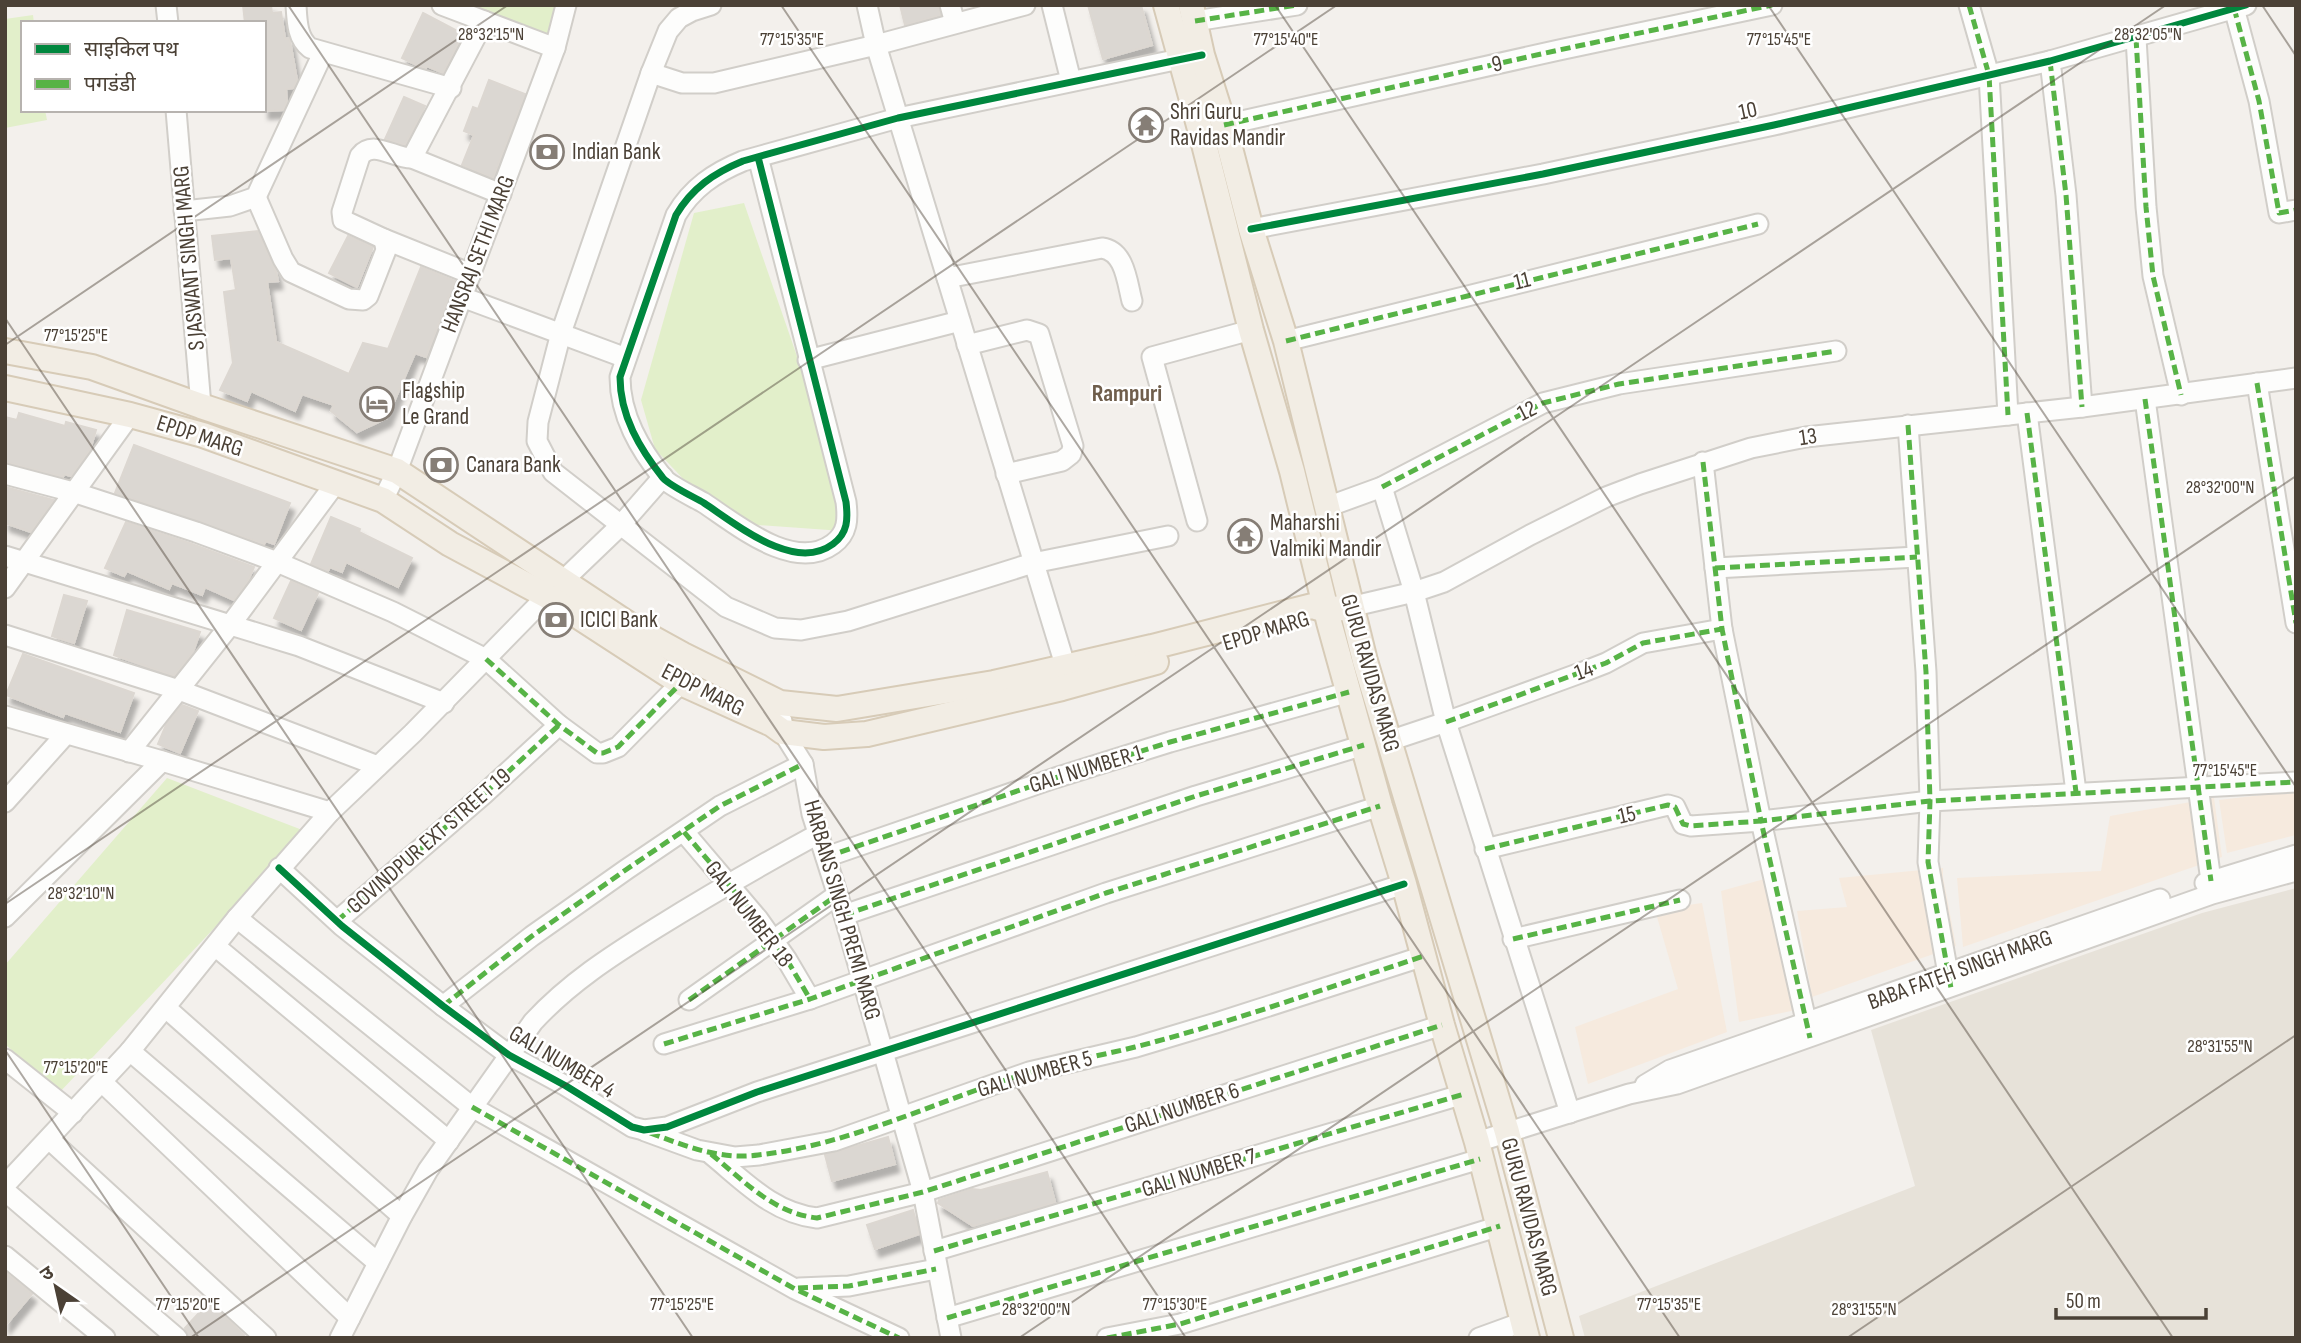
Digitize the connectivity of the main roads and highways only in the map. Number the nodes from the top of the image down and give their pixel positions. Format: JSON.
{"nodes":[{"id":1,"x":1166,"y":5,"type":"edge"},
{"id":2,"x":1193,"y":13,"type":"edge"},
{"id":3,"x":1191,"y":57,"type":"junction"},
{"id":4,"x":5,"y":351,"type":"edge"},
{"id":5,"x":5,"y":388,"type":"edge"},
{"id":6,"x":555,"y":588,"type":"junction"},
{"id":7,"x":1338,"y":608,"type":"junction"},
{"id":8,"x":1068,"y":676,"type":"junction"},
{"id":9,"x":1525,"y":1330,"type":"edge"},
{"id":10,"x":1561,"y":1338,"type":"edge"}],
"edges":[{"from":1,"to":3,"type":"main road","name":"GURU RAVIDAS MARG"},
{"from":2,"to":3,"type":"main road","name":"GURU RAVIDAS MARG"},
{"from":3,"to":7,"type":"main road","name":"GURU RAVIDAS MARG"},
{"from":3,"to":7,"type":"main road","name":"GURU RAVIDAS MARG"},
{"from":4,"to":6,"type":"main road","name":"EPDP MARG"},
{"from":5,"to":6,"type":"main road","name":"EPDP MARG"},
{"from":6,"to":8,"type":"main road","name":"EPDP MARG"},
{"from":6,"to":8,"type":"main road","name":"EPDP MARG"},
{"from":7,"to":8,"type":"main road","name":"EPDP MARG"},
{"from":7,"to":9,"type":"main road","name":"GURU RAVIDAS MARG"},
{"from":7,"to":10,"type":"main road","name":"GURU RAVIDAS MARG"}]}
